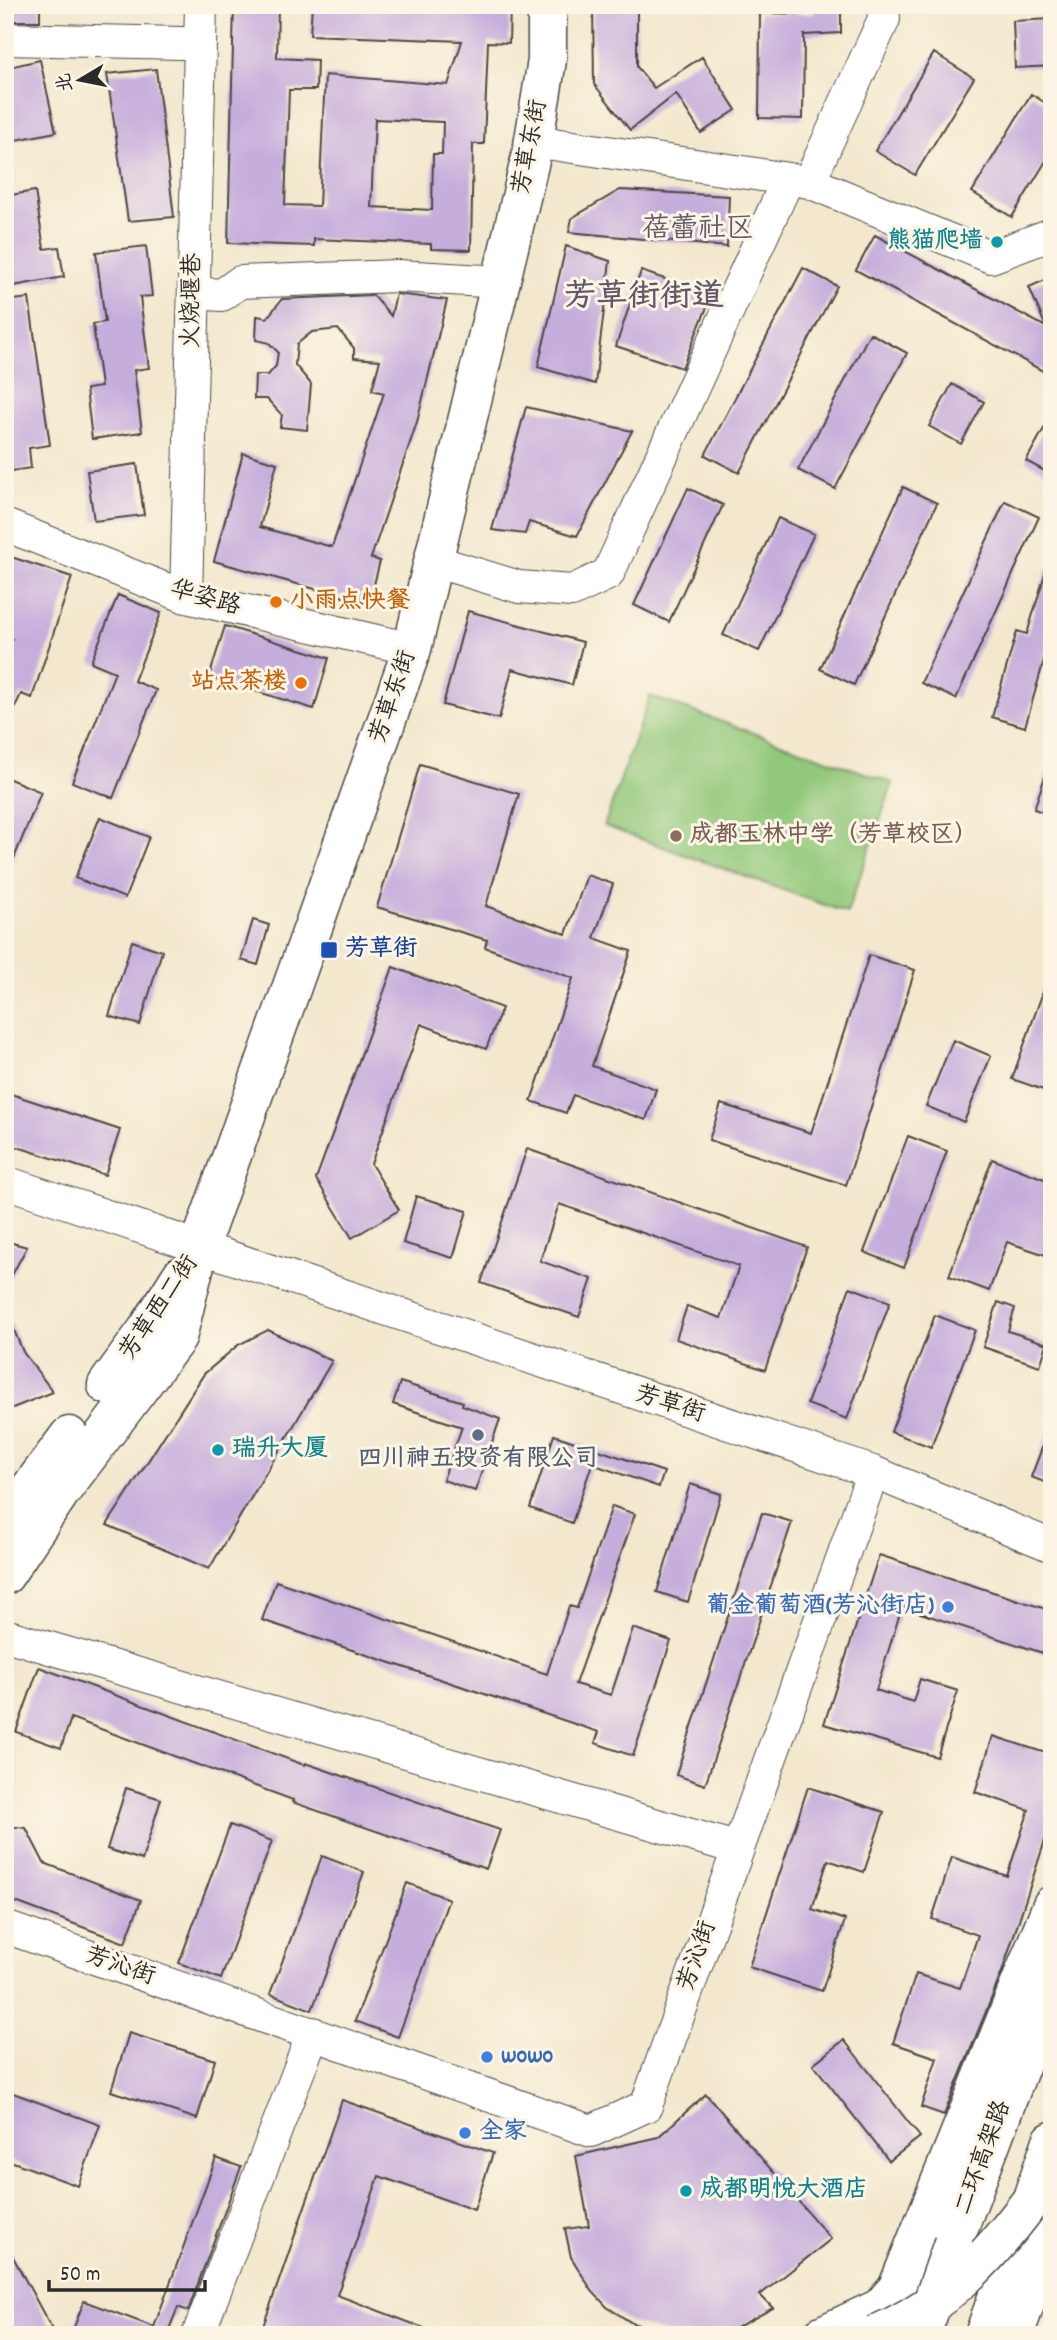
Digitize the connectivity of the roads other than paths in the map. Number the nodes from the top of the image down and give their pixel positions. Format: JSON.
{"nodes":[{"id":1,"x":183,"y":5,"type":"edge"},
{"id":2,"x":201,"y":5,"type":"edge"},
{"id":3,"x":547,"y":5,"type":"edge"},
{"id":4,"x":883,"y":5,"type":"edge"},
{"id":5,"x":5,"y":38,"type":"edge"},
{"id":6,"x":182,"y":43,"type":"junction"},
{"id":7,"x":533,"y":141,"type":"junction"},
{"id":8,"x":799,"y":181,"type":"junction"},
{"id":9,"x":1052,"y":234,"type":"edge"},
{"id":10,"x":502,"y":282,"type":"junction"},
{"id":11,"x":194,"y":293,"type":"junction"},
{"id":12,"x":5,"y":524,"type":"edge"},
{"id":13,"x":434,"y":561,"type":"junction"},
{"id":14,"x":179,"y":594,"type":"junction"},
{"id":15,"x":412,"y":649,"type":"junction"},
{"id":16,"x":5,"y":1182,"type":"edge"},
{"id":17,"x":199,"y":1248,"type":"junction"},
{"id":18,"x":873,"y":1472,"type":"junction"},
{"id":19,"x":5,"y":1522,"type":"edge"},
{"id":20,"x":1052,"y":1546,"type":"edge"},
{"id":21,"x":9,"y":1574,"type":"edge"},
{"id":22,"x":5,"y":1635,"type":"edge"},
{"id":23,"x":736,"y":1848,"type":"junction"},
{"id":24,"x":1052,"y":1905,"type":"edge"},
{"id":25,"x":5,"y":1927,"type":"edge"},
{"id":26,"x":1052,"y":1982,"type":"edge"},
{"id":27,"x":313,"y":2033,"type":"junction"},
{"id":28,"x":1018,"y":2066,"type":"junction"},
{"id":29,"x":1052,"y":2141,"type":"edge"},
{"id":30,"x":1041,"y":2216,"type":"edge"},
{"id":31,"x":884,"y":2328,"type":"edge"},
{"id":32,"x":198,"y":2335,"type":"edge"},
{"id":33,"x":822,"y":2335,"type":"edge"},
{"id":34,"x":922,"y":2335,"type":"edge"},
{"id":35,"x":984,"y":2335,"type":"edge"},
{"id":36,"x":1014,"y":2335,"type":"edge"}],
"edges":[{"from":1,"to":6,"type":"street"},
{"from":2,"to":11,"type":"street","name":"火烧堰巷"},
{"from":3,"to":7,"type":"main road","name":"芳草东街"},
{"from":4,"to":8,"type":"street"},
{"from":5,"to":6,"type":"street"},
{"from":6,"to":14,"type":"street"},
{"from":7,"to":8,"type":"street"},
{"from":7,"to":10,"type":"main road","name":"芳草东街"},
{"from":8,"to":9,"type":"street"},
{"from":8,"to":13,"type":"street"},
{"from":10,"to":11,"type":"street"},
{"from":10,"to":13,"type":"main road","name":"芳草东街"},
{"from":11,"to":14,"type":"street","name":"火烧堰巷"},
{"from":12,"to":14,"type":"street","name":"华姿路"},
{"from":13,"to":15,"type":"main road","name":"芳草东街"},
{"from":14,"to":15,"type":"street","name":"华姿路"},
{"from":15,"to":17,"type":"main road","name":"芳草东街"},
{"from":16,"to":17,"type":"street","name":"芳草街"},
{"from":17,"to":18,"type":"street","name":"芳草街"},
{"from":17,"to":19,"type":"main road","name":"芳草西二街"},
{"from":17,"to":21,"type":"main road","name":"芳草西二街"},
{"from":18,"to":20,"type":"street","name":"芳草街"},
{"from":18,"to":23,"type":"street","name":"芳沁街"},
{"from":22,"to":23,"type":"street"},
{"from":23,"to":27,"type":"street","name":"芳沁街"},
{"from":24,"to":31,"type":"main road"},
{"from":25,"to":27,"type":"street","name":"芳沁街"},
{"from":26,"to":28,"type":"main road","name":"二环高架路"},
{"from":27,"to":32,"type":"street"},
{"from":28,"to":31,"type":"main road"},
{"from":28,"to":34,"type":"main road","name":"二环高架路","bridge":true},
{"from":29,"to":30,"type":"main road"},
{"from":30,"to":31,"type":"main road","bridge":true},
{"from":30,"to":35,"type":"main road"},
{"from":30,"to":36,"type":"main road"},
{"from":31,"to":33,"type":"main road"}]}
